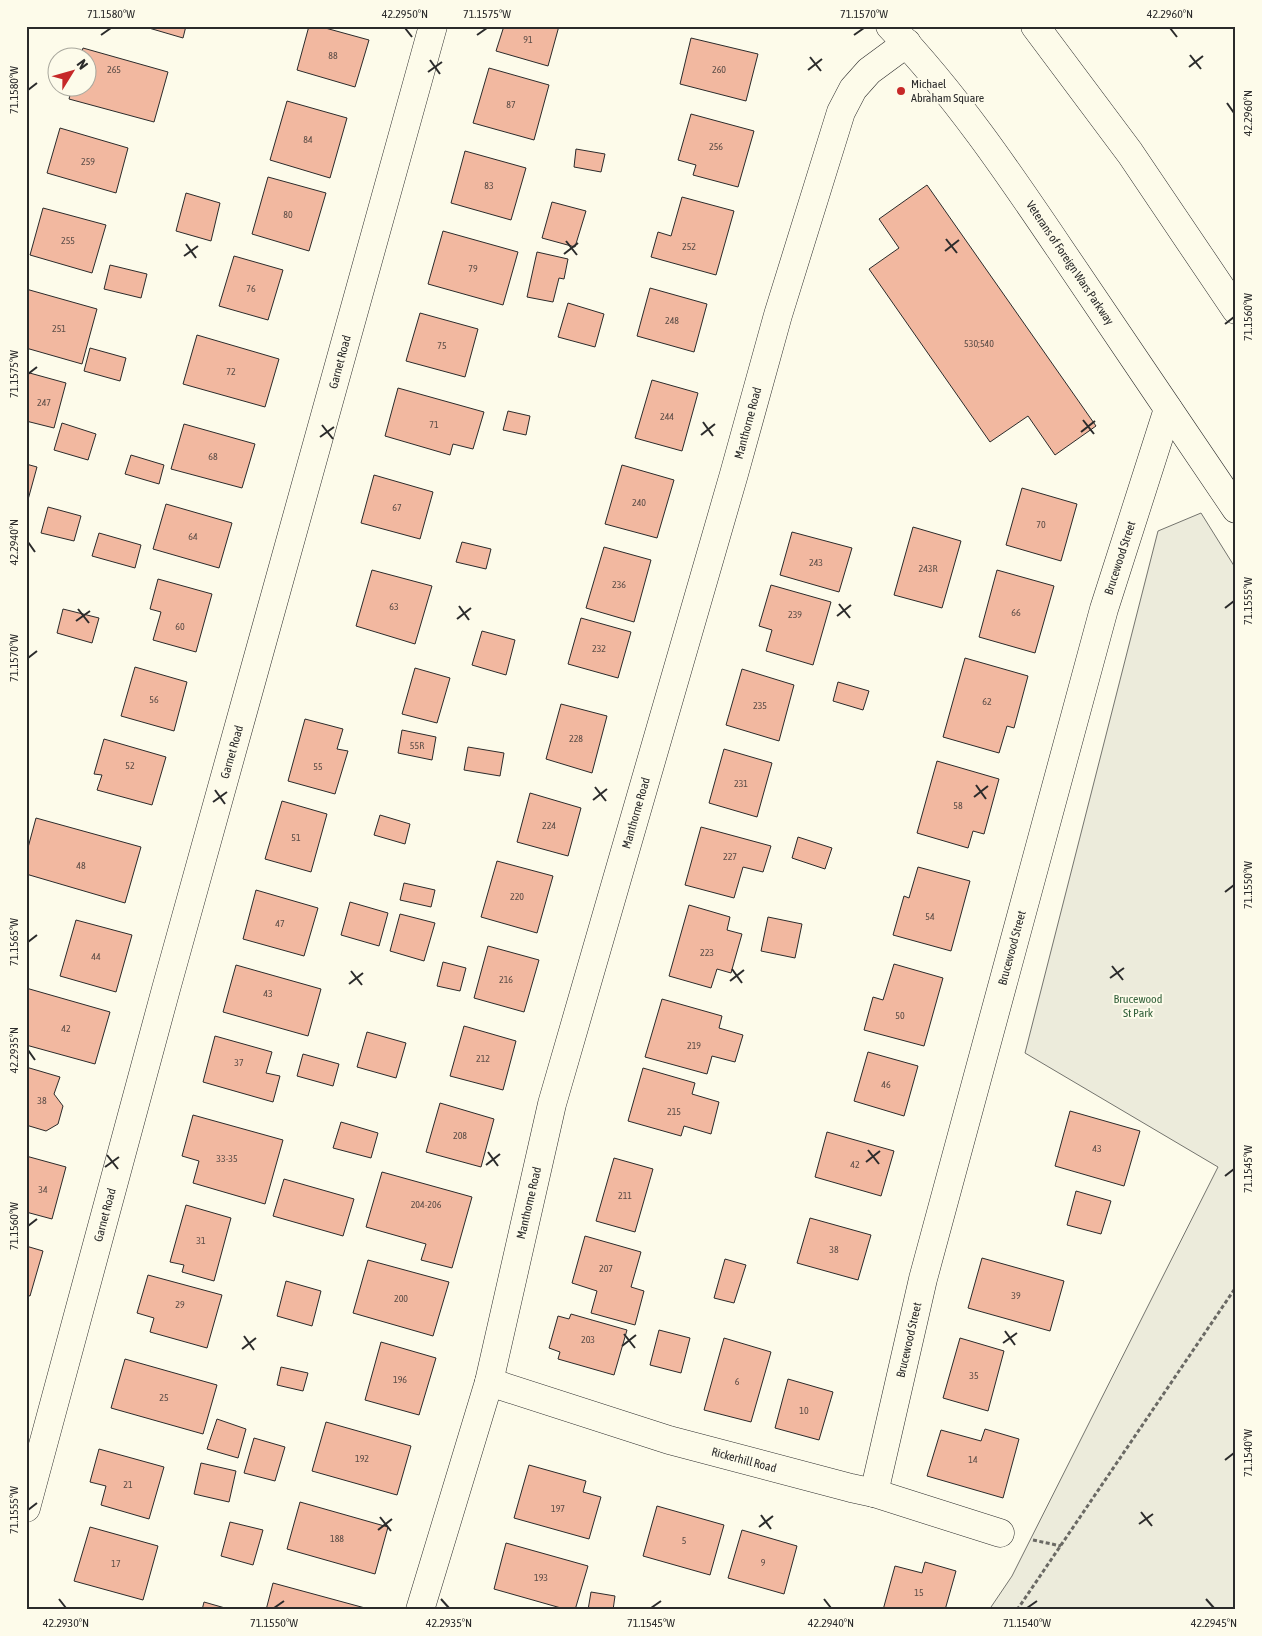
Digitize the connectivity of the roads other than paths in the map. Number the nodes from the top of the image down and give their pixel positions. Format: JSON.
{"nodes":[{"id":1,"x":433,"y":26,"type":"edge"},
{"id":2,"x":1035,"y":26,"type":"edge"},
{"id":3,"x":898,"y":35,"type":"edge"},
{"id":4,"x":1236,"y":310,"type":"edge"},
{"id":5,"x":1168,"y":409,"type":"junction"},
{"id":6,"x":1236,"y":509,"type":"edge"},
{"id":7,"x":489,"y":1382,"type":"junction"},
{"id":8,"x":874,"y":1492,"type":"junction"},
{"id":9,"x":26,"y":1508,"type":"edge"},
{"id":10,"x":1000,"y":1533,"type":"dead end"},
{"id":11,"x":420,"y":1610,"type":"edge"}],
"edges":[{"from":1,"to":9,"type":"main road","name":"Garnet Road"},
{"from":2,"to":4,"type":"main road"},
{"from":3,"to":5,"type":"main road","name":"Veterans of Foreign Wars Parkway"},
{"from":3,"to":7,"type":"main road","name":"Manthorne Road"},
{"from":5,"to":6,"type":"main road","name":"Veterans of Foreign Wars Parkway"},
{"from":5,"to":8,"type":"main road","name":"Brucewood Street"},
{"from":7,"to":8,"type":"main road","name":"Rickerhill Road"},
{"from":7,"to":11,"type":"main road","name":"Manthorne Road"},
{"from":8,"to":10,"type":"main road","name":"Rickerhill Road"}]}
